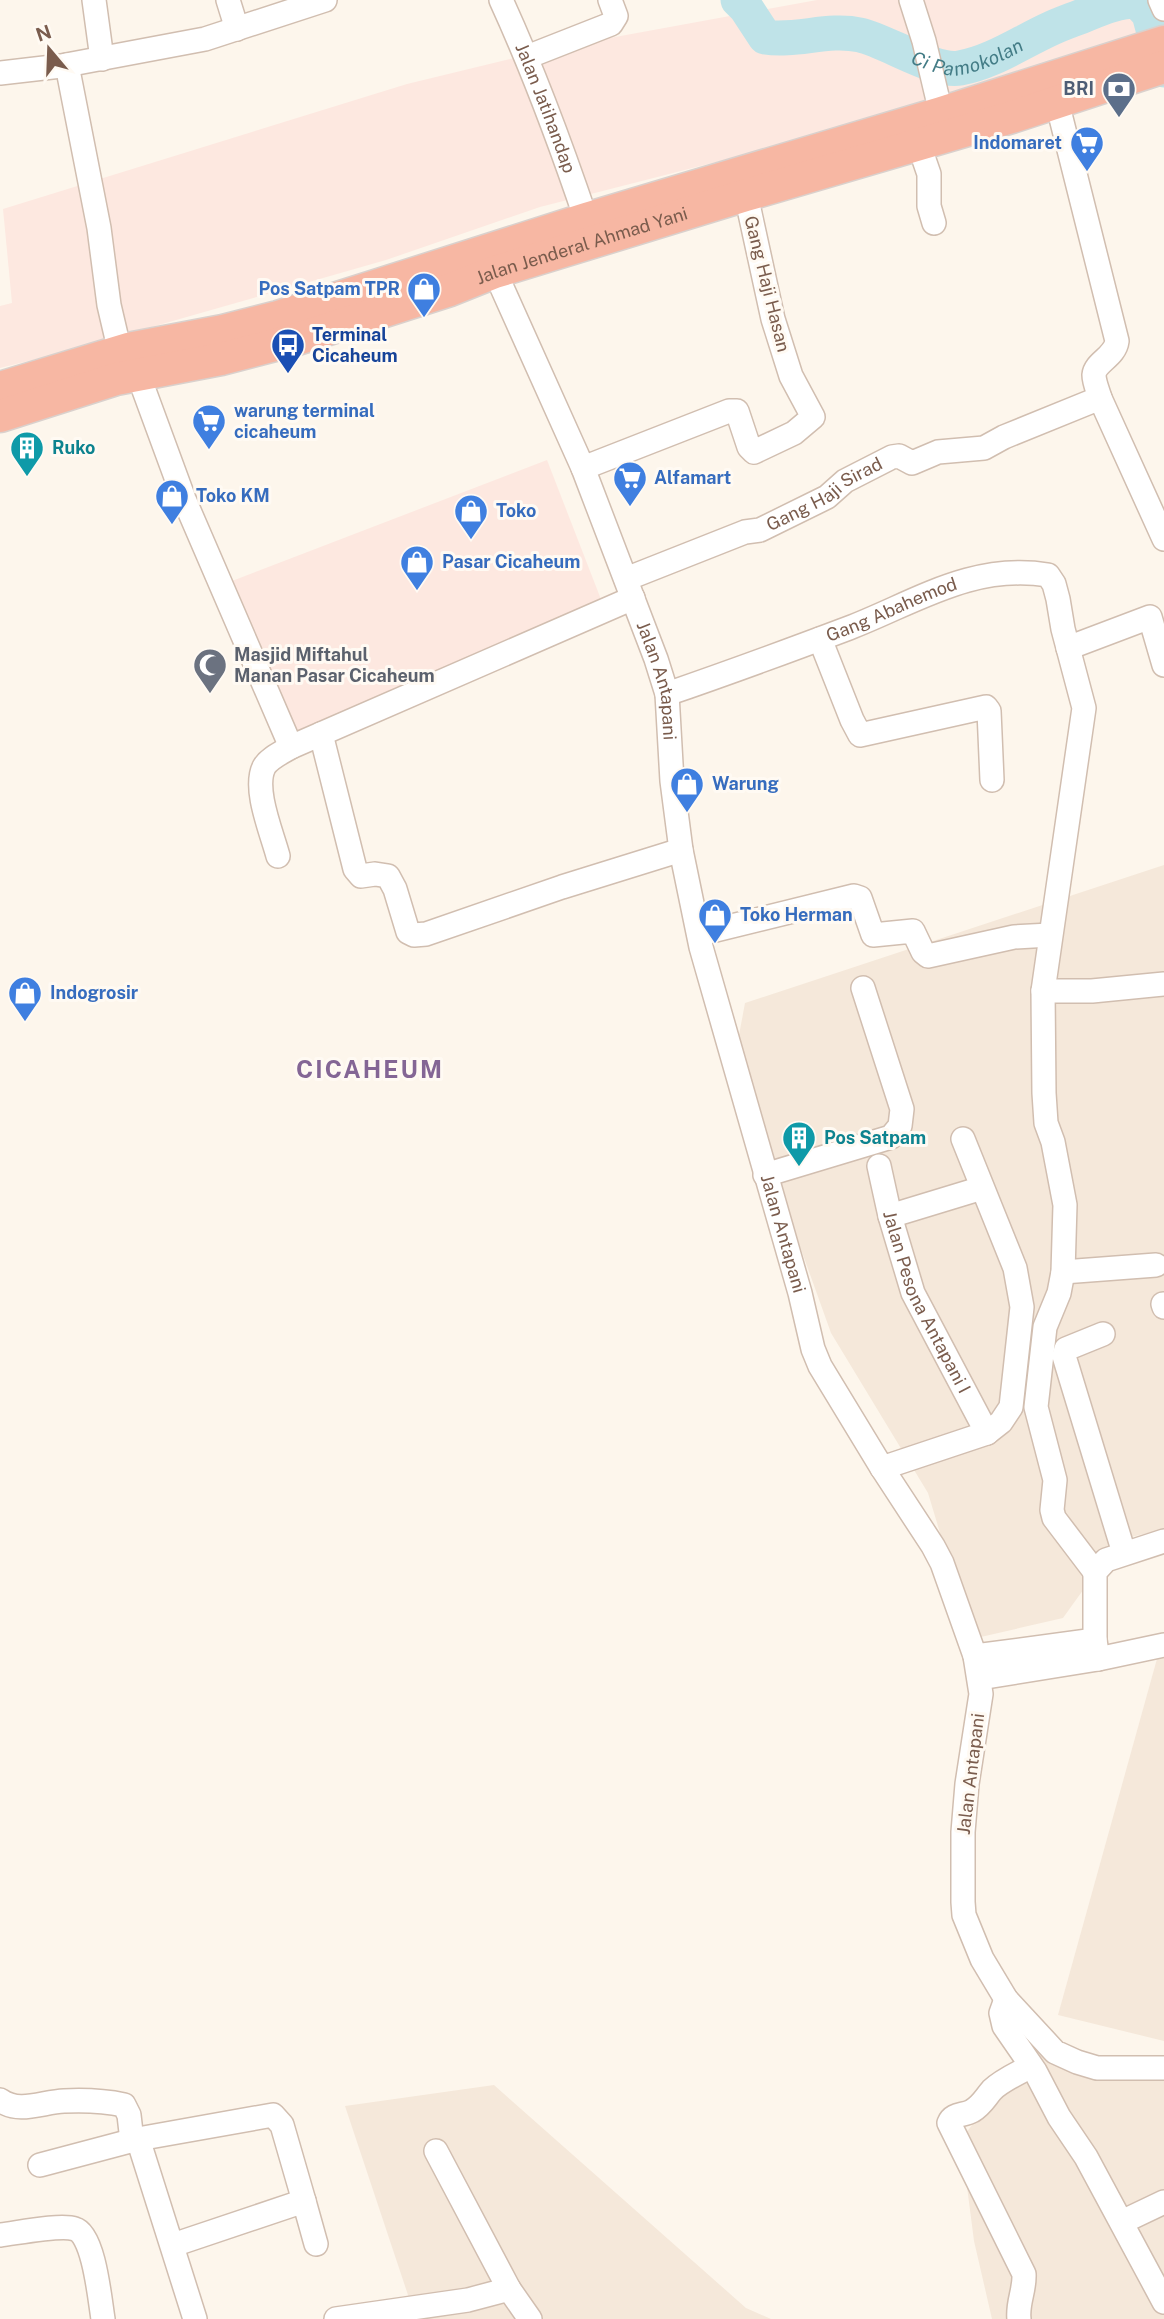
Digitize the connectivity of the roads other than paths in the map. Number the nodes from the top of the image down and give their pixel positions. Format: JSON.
{"nodes":[{"id":1,"x":94,"y":0,"type":"edge"},
{"id":2,"x":229,"y":0,"type":"edge"},
{"id":3,"x":325,"y":0,"type":"edge"},
{"id":4,"x":501,"y":0,"type":"edge"},
{"id":5,"x":610,"y":0,"type":"edge"},
{"id":6,"x":911,"y":0,"type":"edge"},
{"id":7,"x":1160,"y":0,"type":"edge"},
{"id":8,"x":1164,"y":9,"type":"edge"},
{"id":9,"x":237,"y":29,"type":"junction"},
{"id":10,"x":1164,"y":41,"type":"edge"},
{"id":11,"x":527,"y":57,"type":"junction"},
{"id":12,"x":102,"y":59,"type":"junction"},
{"id":13,"x":67,"y":65,"type":"junction"},
{"id":14,"x":1143,"y":66,"type":"edge"},
{"id":15,"x":0,"y":73,"type":"edge"},
{"id":16,"x":1057,"y":102,"type":"junction"},
{"id":17,"x":941,"y":113,"type":"junction"},
{"id":18,"x":919,"y":145,"type":"junction"},
{"id":19,"x":746,"y":195,"type":"junction"},
{"id":20,"x":586,"y":219,"type":"junction"},
{"id":21,"x":934,"y":223,"type":"dead end"},
{"id":22,"x":495,"y":272,"type":"junction"},
{"id":23,"x":129,"y":363,"type":"junction"},
{"id":24,"x":0,"y":388,"type":"edge"},
{"id":25,"x":1100,"y":398,"type":"junction"},
{"id":26,"x":0,"y":416,"type":"edge"},
{"id":27,"x":583,"y":468,"type":"junction"},
{"id":28,"x":1164,"y":539,"type":"edge"},
{"id":29,"x":630,"y":588,"type":"junction"},
{"id":30,"x":820,"y":639,"type":"junction"},
{"id":31,"x":1068,"y":648,"type":"junction"},
{"id":32,"x":1164,"y":665,"type":"edge"},
{"id":33,"x":667,"y":694,"type":"junction"},
{"id":34,"x":321,"y":734,"type":"junction"},
{"id":35,"x":292,"y":747,"type":"junction"},
{"id":36,"x":992,"y":780,"type":"dead end"},
{"id":37,"x":681,"y":850,"type":"junction"},
{"id":38,"x":278,"y":856,"type":"dead end"},
{"id":39,"x":699,"y":934,"type":"junction"},
{"id":40,"x":1050,"y":935,"type":"junction"},
{"id":41,"x":1164,"y":984,"type":"edge"},
{"id":42,"x":863,"y":988,"type":"dead end"},
{"id":43,"x":1043,"y":991,"type":"junction"},
{"id":44,"x":963,"y":1139,"type":"dead end"},
{"id":45,"x":879,"y":1166,"type":"dead end"},
{"id":46,"x":765,"y":1175,"type":"junction"},
{"id":47,"x":982,"y":1188,"type":"junction"},
{"id":48,"x":890,"y":1216,"type":"junction"},
{"id":49,"x":1156,"y":1265,"type":"dead end"},
{"id":50,"x":1063,"y":1272,"type":"junction"},
{"id":51,"x":1104,"y":1334,"type":"dead end"},
{"id":52,"x":987,"y":1433,"type":"junction"},
{"id":53,"x":882,"y":1468,"type":"junction"},
{"id":54,"x":1164,"y":1541,"type":"edge"},
{"id":55,"x":1124,"y":1553,"type":"junction"},
{"id":56,"x":1095,"y":1572,"type":"junction"},
{"id":57,"x":1164,"y":1646,"type":"edge"},
{"id":58,"x":1096,"y":1650,"type":"junction"},
{"id":59,"x":977,"y":1667,"type":"junction"},
{"id":60,"x":1006,"y":1999,"type":"junction"},
{"id":61,"x":1031,"y":2066,"type":"junction"},
{"id":62,"x":1164,"y":2068,"type":"edge"},
{"id":63,"x":0,"y":2100,"type":"edge"},
{"id":64,"x":135,"y":2140,"type":"junction"},
{"id":65,"x":436,"y":2151,"type":"dead end"},
{"id":66,"x":40,"y":2165,"type":"dead end"},
{"id":67,"x":304,"y":2201,"type":"junction"},
{"id":68,"x":1164,"y":2202,"type":"edge"},
{"id":69,"x":1122,"y":2222,"type":"junction"},
{"id":70,"x":0,"y":2235,"type":"edge"},
{"id":71,"x":316,"y":2244,"type":"dead end"},
{"id":72,"x":173,"y":2245,"type":"junction"},
{"id":73,"x":509,"y":2289,"type":"junction"},
{"id":74,"x":1164,"y":2302,"type":"edge"},
{"id":75,"x":103,"y":2319,"type":"edge"},
{"id":76,"x":195,"y":2319,"type":"edge"},
{"id":77,"x":336,"y":2319,"type":"edge"},
{"id":78,"x":530,"y":2319,"type":"edge"},
{"id":79,"x":1019,"y":2319,"type":"edge"}],
"edges":[{"from":1,"to":12,"type":"street"},
{"from":2,"to":9,"type":"street"},
{"from":3,"to":9,"type":"street"},
{"from":4,"to":11,"type":"street","name":"Jalan Jatihandap"},
{"from":5,"to":11,"type":"street"},
{"from":6,"to":17,"type":"street"},
{"from":7,"to":8,"type":"street"},
{"from":9,"to":12,"type":"street"},
{"from":10,"to":14,"type":"highway","name":"Jalan Jenderal Ahmad Yani"},
{"from":11,"to":20,"type":"street","name":"Jalan Jatihandap"},
{"from":12,"to":13,"type":"street"},
{"from":13,"to":15,"type":"street"},
{"from":13,"to":23,"type":"street"},
{"from":14,"to":16,"type":"highway","name":"Jalan Jenderal Ahmad Yani"},
{"from":14,"to":17,"type":"highway","name":"Jalan Jenderal Ahmad Yani"},
{"from":16,"to":18,"type":"highway","name":"Jalan Jenderal Ahmad Yani"},
{"from":16,"to":25,"type":"street"},
{"from":17,"to":20,"type":"highway","name":"Jalan Jenderal Ahmad Yani"},
{"from":18,"to":19,"type":"highway","name":"Jalan Jenderal Ahmad Yani"},
{"from":18,"to":21,"type":"street"},
{"from":19,"to":22,"type":"highway","name":"Jalan Jenderal Ahmad Yani"},
{"from":19,"to":27,"type":"street","name":"Gang Haji Hasan"},
{"from":20,"to":23,"type":"highway","name":"Jalan Jenderal Ahmad Yani"},
{"from":22,"to":23,"type":"highway","name":"Jalan Jenderal Ahmad Yani"},
{"from":22,"to":27,"type":"street","name":"Jalan Antapani"},
{"from":23,"to":24,"type":"highway","name":"Jalan Jenderal Ahmad Yani"},
{"from":23,"to":26,"type":"highway","name":"Jalan Jenderal Ahmad Yani"},
{"from":23,"to":35,"type":"street"},
{"from":25,"to":28,"type":"street"},
{"from":25,"to":29,"type":"street","name":"Gang Haji Sirad"},
{"from":27,"to":29,"type":"street","name":"Jalan Antapani"},
{"from":29,"to":33,"type":"street","name":"Jalan Antapani"},
{"from":29,"to":34,"type":"street","name":"Gang Haji Sirad"},
{"from":30,"to":31,"type":"street","name":"Gang Abahemod"},
{"from":30,"to":33,"type":"street","name":"Gang Abahemod"},
{"from":30,"to":36,"type":"street"},
{"from":31,"to":32,"type":"street"},
{"from":31,"to":40,"type":"street"},
{"from":33,"to":37,"type":"street","name":"Jalan Antapani"},
{"from":34,"to":35,"type":"street","name":"Gang Haji Sirad"},
{"from":34,"to":37,"type":"street"},
{"from":35,"to":38,"type":"street","name":"Gang Haji Sirad"},
{"from":37,"to":39,"type":"street","name":"Jalan Antapani"},
{"from":39,"to":40,"type":"street"},
{"from":39,"to":46,"type":"street","name":"Jalan Antapani"},
{"from":40,"to":43,"type":"street"},
{"from":41,"to":43,"type":"street"},
{"from":42,"to":46,"type":"street"},
{"from":43,"to":50,"type":"street"},
{"from":44,"to":47,"type":"street"},
{"from":45,"to":48,"type":"street","name":"Jalan Pesona Antapani I"},
{"from":46,"to":53,"type":"street","name":"Jalan Antapani"},
{"from":47,"to":48,"type":"street"},
{"from":47,"to":52,"type":"street"},
{"from":48,"to":52,"type":"street","name":"Jalan Pesona Antapani I"},
{"from":49,"to":50,"type":"street"},
{"from":50,"to":56,"type":"street"},
{"from":51,"to":55,"type":"street"},
{"from":52,"to":53,"type":"street"},
{"from":53,"to":59,"type":"street","name":"Jalan Antapani"},
{"from":54,"to":55,"type":"street"},
{"from":55,"to":56,"type":"street"},
{"from":56,"to":58,"type":"street"},
{"from":57,"to":58,"type":"street"},
{"from":58,"to":59,"type":"street"},
{"from":59,"to":60,"type":"street","name":"Jalan Antapani"},
{"from":60,"to":61,"type":"street"},
{"from":60,"to":62,"type":"street","name":"Jalan Antapani"},
{"from":61,"to":69,"type":"street"},
{"from":61,"to":79,"type":"street"},
{"from":63,"to":64,"type":"street"},
{"from":64,"to":66,"type":"street"},
{"from":64,"to":67,"type":"street"},
{"from":64,"to":72,"type":"street"},
{"from":65,"to":73,"type":"street"},
{"from":67,"to":71,"type":"street"},
{"from":67,"to":72,"type":"street"},
{"from":68,"to":69,"type":"street"},
{"from":69,"to":74,"type":"street"},
{"from":70,"to":75,"type":"street"},
{"from":72,"to":76,"type":"street"},
{"from":73,"to":77,"type":"street"},
{"from":73,"to":78,"type":"street"}]}
